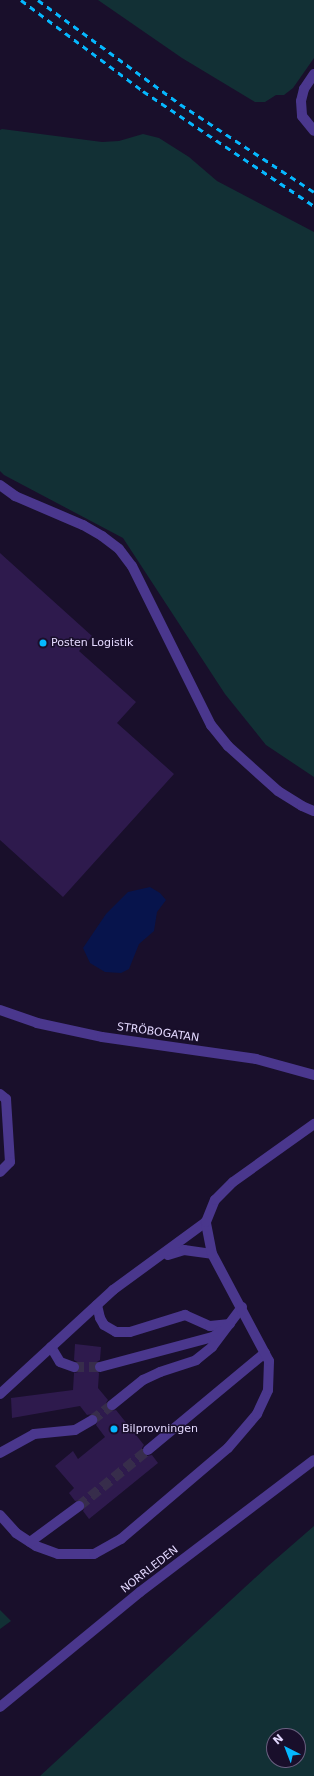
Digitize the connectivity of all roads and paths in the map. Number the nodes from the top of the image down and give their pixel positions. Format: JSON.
{"nodes":[{"id":1,"x":314,"y":74,"type":"edge"},
{"id":2,"x":314,"y":131,"type":"edge"},
{"id":3,"x":0,"y":485,"type":"edge"},
{"id":4,"x":314,"y":811,"type":"edge"},
{"id":5,"x":0,"y":1010,"type":"edge"},
{"id":6,"x":314,"y":1075,"type":"edge"},
{"id":7,"x":0,"y":1094,"type":"edge"},
{"id":8,"x":314,"y":1124,"type":"edge"},
{"id":9,"x":0,"y":1172,"type":"edge"},
{"id":10,"x":206,"y":1222,"type":"junction"},
{"id":11,"x":212,"y":1254,"type":"junction"},
{"id":12,"x":161,"y":1257,"type":"junction"},
{"id":13,"x":98,"y":1305,"type":"junction"},
{"id":14,"x":242,"y":1307,"type":"junction"},
{"id":15,"x":230,"y":1324,"type":"junction"},
{"id":16,"x":51,"y":1347,"type":"junction"},
{"id":17,"x":265,"y":1353,"type":"junction"},
{"id":18,"x":74,"y":1367,"type":"tunnel mouth"},
{"id":19,"x":100,"y":1367,"type":"tunnel mouth"},
{"id":20,"x":0,"y":1394,"type":"edge"},
{"id":21,"x":112,"y":1405,"type":"tunnel mouth"},
{"id":22,"x":92,"y":1420,"type":"tunnel mouth"},
{"id":23,"x":148,"y":1450,"type":"tunnel mouth"},
{"id":24,"x":0,"y":1453,"type":"edge"},
{"id":25,"x":314,"y":1460,"type":"edge"},
{"id":26,"x":79,"y":1506,"type":"tunnel mouth"},
{"id":27,"x":0,"y":1515,"type":"edge"},
{"id":28,"x":30,"y":1542,"type":"junction"},
{"id":29,"x":2,"y":1706,"type":"edge"}],
"edges":[{"from":1,"to":2,"type":"street"},
{"from":3,"to":4,"type":"street"},
{"from":5,"to":6,"type":"street","name":"STRÖBOGATAN"},
{"from":7,"to":9,"type":"street"},
{"from":8,"to":10,"type":"street"},
{"from":10,"to":11,"type":"street"},
{"from":10,"to":12,"type":"street"},
{"from":11,"to":12,"type":"street"},
{"from":11,"to":14,"type":"street"},
{"from":12,"to":13,"type":"street"},
{"from":13,"to":15,"type":"street"},
{"from":13,"to":16,"type":"street"},
{"from":14,"to":15,"type":"street"},
{"from":14,"to":17,"type":"street"},
{"from":15,"to":19,"type":"street"},
{"from":15,"to":21,"type":"street"},
{"from":16,"to":18,"type":"street"},
{"from":16,"to":20,"type":"street"},
{"from":17,"to":23,"type":"street"},
{"from":17,"to":28,"type":"street"},
{"from":22,"to":24,"type":"street"},
{"from":25,"to":29,"type":"street","name":"NORRLEDEN"},
{"from":26,"to":28,"type":"street"},
{"from":27,"to":28,"type":"street"}]}
